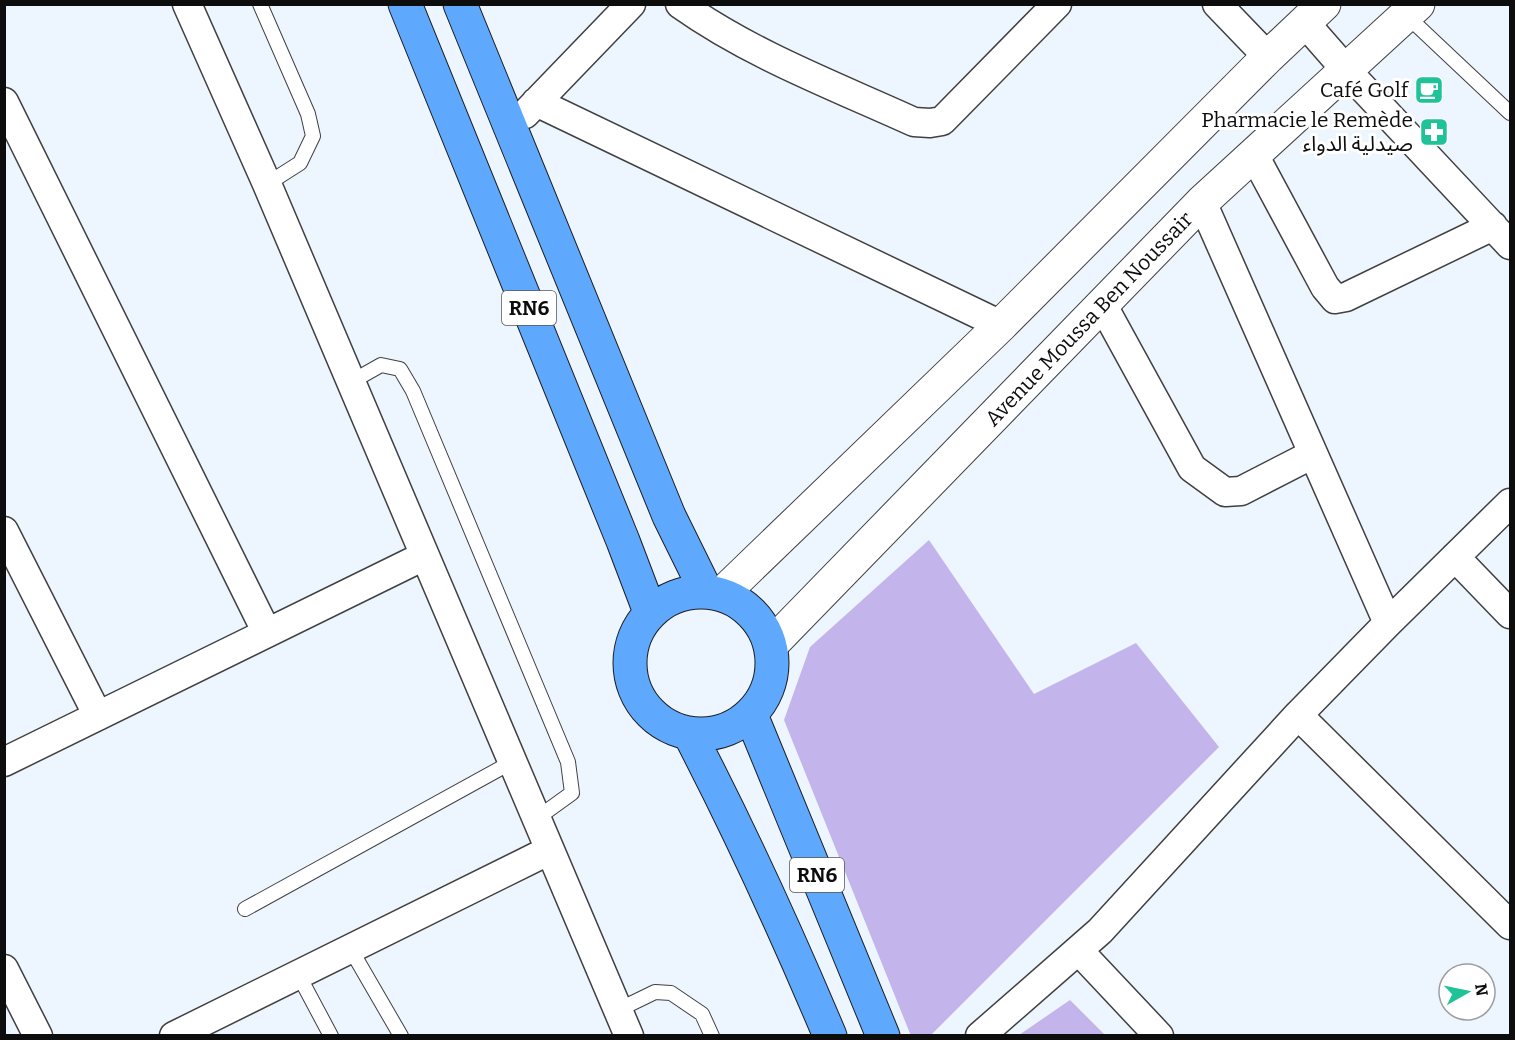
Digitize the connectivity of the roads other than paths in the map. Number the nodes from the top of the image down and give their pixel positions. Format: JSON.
{"nodes":[{"id":1,"x":187,"y":4,"type":"edge"},
{"id":2,"x":260,"y":4,"type":"edge"},
{"id":3,"x":405,"y":4,"type":"edge"},
{"id":4,"x":460,"y":4,"type":"edge"},
{"id":5,"x":631,"y":4,"type":"edge"},
{"id":6,"x":680,"y":4,"type":"edge"},
{"id":7,"x":1217,"y":4,"type":"edge"},
{"id":8,"x":1051,"y":7,"type":"edge"},
{"id":9,"x":1413,"y":10,"type":"edge"},
{"id":10,"x":1314,"y":14,"type":"edge"},
{"id":11,"x":1268,"y":57,"type":"junction"},
{"id":12,"x":1347,"y":71,"type":"junction"},
{"id":13,"x":4,"y":102,"type":"edge"},
{"id":14,"x":537,"y":102,"type":"junction"},
{"id":15,"x":1510,"y":114,"type":"edge"},
{"id":16,"x":511,"y":128,"type":"junction"},
{"id":17,"x":1254,"y":155,"type":"junction"},
{"id":18,"x":267,"y":184,"type":"junction"},
{"id":19,"x":1202,"y":202,"type":"junction"},
{"id":20,"x":1502,"y":236,"type":"edge"},
{"id":21,"x":1102,"y":304,"type":"junction"},
{"id":22,"x":1001,"y":325,"type":"junction"},
{"id":23,"x":351,"y":382,"type":"junction"},
{"id":24,"x":1313,"y":454,"type":"junction"},
{"id":25,"x":1510,"y":503,"type":"edge"},
{"id":26,"x":4,"y":531,"type":"edge"},
{"id":27,"x":424,"y":556,"type":"junction"},
{"id":28,"x":1455,"y":557,"type":"junction"},
{"id":29,"x":714,"y":593,"type":"junction"},
{"id":30,"x":650,"y":612,"type":"junction"},
{"id":31,"x":1510,"y":614,"type":"edge"},
{"id":32,"x":1388,"y":623,"type":"junction"},
{"id":33,"x":267,"y":633,"type":"junction"},
{"id":34,"x":771,"y":645,"type":"junction"},
{"id":35,"x":751,"y":715,"type":"junction"},
{"id":36,"x":1298,"y":715,"type":"junction"},
{"id":37,"x":98,"y":716,"type":"junction"},
{"id":38,"x":690,"y":735,"type":"junction"},
{"id":39,"x":4,"y":762,"type":"edge"},
{"id":40,"x":512,"y":762,"type":"junction"},
{"id":41,"x":536,"y":819,"type":"junction"},
{"id":42,"x":549,"y":850,"type":"junction"},
{"id":43,"x":245,"y":909,"type":"dead end"},
{"id":44,"x":1510,"y":926,"type":"edge"},
{"id":45,"x":350,"y":948,"type":"junction"},
{"id":46,"x":1079,"y":951,"type":"junction"},
{"id":47,"x":4,"y":969,"type":"edge"},
{"id":48,"x":298,"y":974,"type":"junction"},
{"id":49,"x":623,"y":1023,"type":"edge"},
{"id":50,"x":38,"y":1035,"type":"edge"},
{"id":51,"x":174,"y":1035,"type":"edge"},
{"id":52,"x":331,"y":1035,"type":"edge"},
{"id":53,"x":401,"y":1035,"type":"edge"},
{"id":54,"x":712,"y":1035,"type":"edge"},
{"id":55,"x":830,"y":1035,"type":"edge"},
{"id":56,"x":883,"y":1035,"type":"edge"},
{"id":57,"x":980,"y":1035,"type":"edge"},
{"id":58,"x":1159,"y":1035,"type":"edge"}],
"edges":[{"from":1,"to":18,"type":"street"},
{"from":2,"to":18,"type":"lane"},
{"from":3,"to":30,"type":"main road","number":"RN6"},
{"from":4,"to":16,"type":"main road","number":"RN6"},
{"from":5,"to":14,"type":"street"},
{"from":6,"to":8,"type":"street"},
{"from":7,"to":11,"type":"street"},
{"from":9,"to":12,"type":"street","name":"Avenue Moussa Ben Noussair"},
{"from":9,"to":15,"type":"lane"},
{"from":10,"to":11,"type":"street"},
{"from":10,"to":12,"type":"street"},
{"from":11,"to":22,"type":"street"},
{"from":12,"to":17,"type":"street","name":"Avenue Moussa Ben Noussair"},
{"from":12,"to":20,"type":"street"},
{"from":13,"to":33,"type":"street"},
{"from":14,"to":16,"type":"street"},
{"from":14,"to":22,"type":"street"},
{"from":16,"to":29,"type":"main road","number":"RN6"},
{"from":17,"to":19,"type":"street","name":"Avenue Moussa Ben Noussair"},
{"from":17,"to":20,"type":"street"},
{"from":18,"to":23,"type":"street"},
{"from":19,"to":21,"type":"street","name":"Avenue Moussa Ben Noussair"},
{"from":19,"to":24,"type":"street"},
{"from":21,"to":24,"type":"street"},
{"from":21,"to":34,"type":"street","name":"Avenue Moussa Ben Noussair"},
{"from":22,"to":29,"type":"street"},
{"from":23,"to":27,"type":"street"},
{"from":23,"to":41,"type":"lane"},
{"from":24,"to":32,"type":"street"},
{"from":25,"to":28,"type":"street"},
{"from":26,"to":37,"type":"street"},
{"from":27,"to":33,"type":"street"},
{"from":27,"to":40,"type":"street"},
{"from":28,"to":31,"type":"street"},
{"from":28,"to":32,"type":"street"},
{"from":29,"to":30,"type":"main road"},
{"from":29,"to":34,"type":"main road"},
{"from":30,"to":38,"type":"main road"},
{"from":32,"to":36,"type":"street"},
{"from":33,"to":37,"type":"street"},
{"from":34,"to":35,"type":"main road"},
{"from":35,"to":38,"type":"main road"},
{"from":35,"to":56,"type":"main road","number":"RN6"},
{"from":36,"to":44,"type":"street"},
{"from":36,"to":46,"type":"street"},
{"from":37,"to":39,"type":"street"},
{"from":38,"to":55,"type":"main road","number":"RN6"},
{"from":40,"to":41,"type":"street"},
{"from":40,"to":43,"type":"lane"},
{"from":41,"to":42,"type":"street"},
{"from":42,"to":45,"type":"street"},
{"from":42,"to":49,"type":"street"},
{"from":45,"to":48,"type":"street"},
{"from":45,"to":53,"type":"lane"},
{"from":46,"to":57,"type":"street"},
{"from":46,"to":58,"type":"street"},
{"from":47,"to":50,"type":"street"},
{"from":48,"to":51,"type":"street"},
{"from":48,"to":52,"type":"lane"},
{"from":49,"to":54,"type":"lane"}]}
